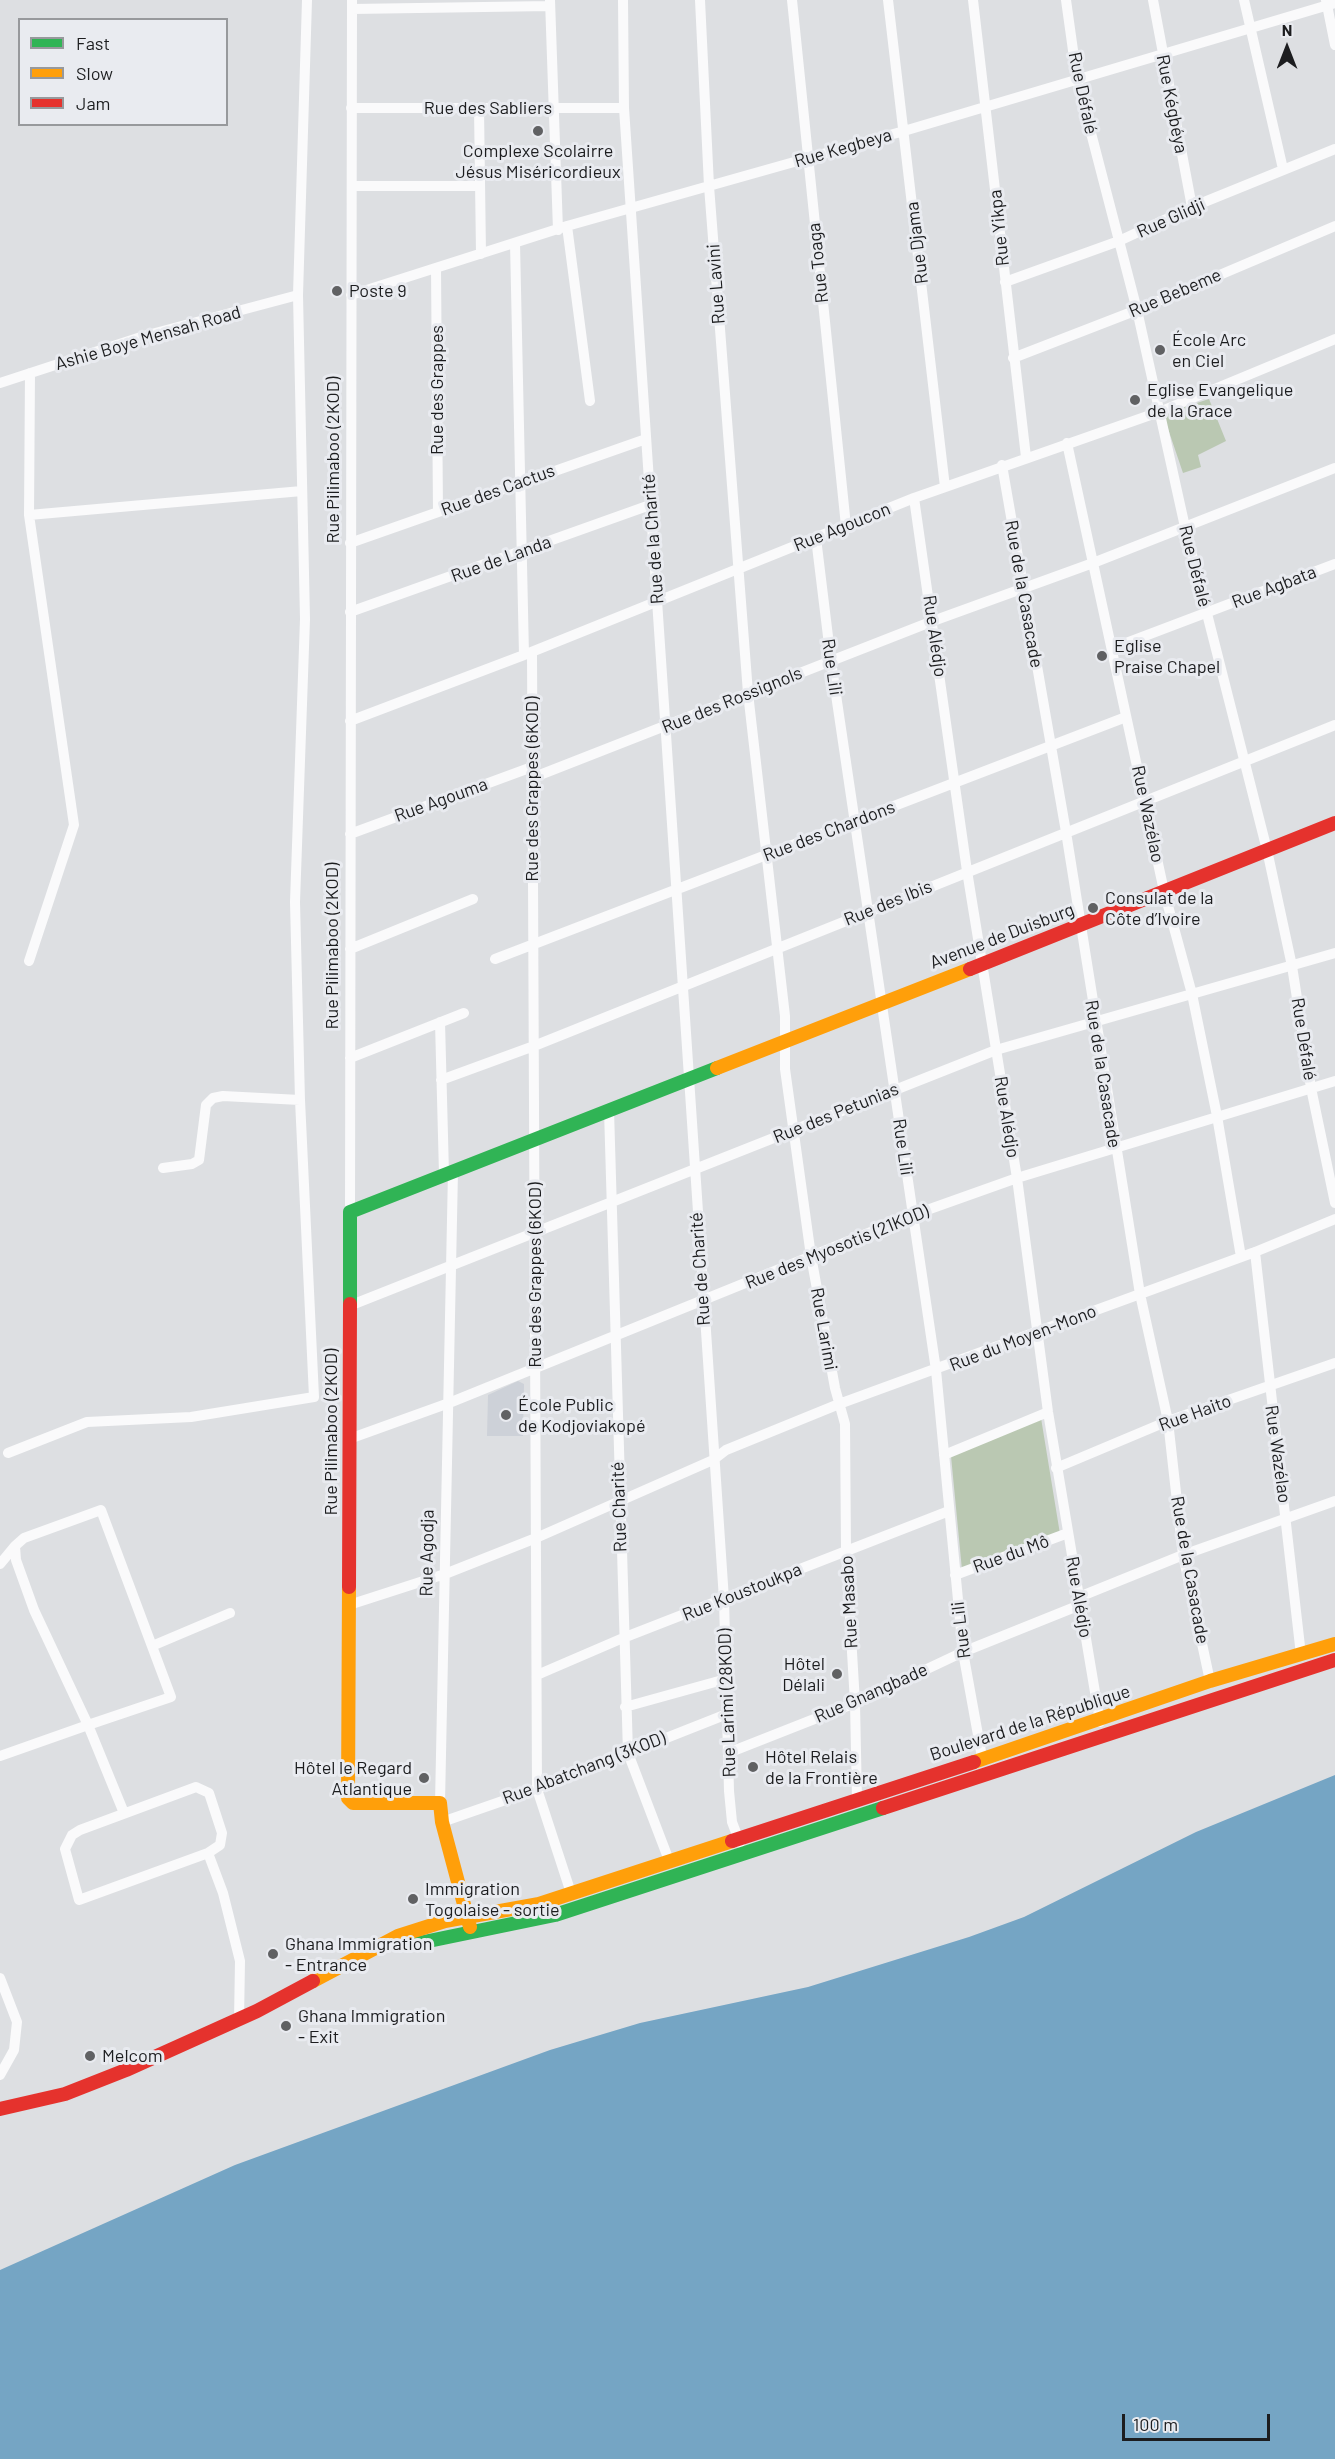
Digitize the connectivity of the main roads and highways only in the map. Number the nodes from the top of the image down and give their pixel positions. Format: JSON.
{"nodes":[{"id":1,"x":1335,"y":823,"type":"edge"},
{"id":2,"x":350,"y":1212,"type":"joint"},
{"id":3,"x":1335,"y":1644,"type":"edge"},
{"id":4,"x":1335,"y":1660,"type":"edge"},
{"id":5,"x":440,"y":1803,"type":"joint"},
{"id":6,"x":468,"y":1917,"type":"junction"},
{"id":7,"x":470,"y":1932,"type":"junction"},
{"id":8,"x":310,"y":1989,"type":"junction"},
{"id":9,"x":239,"y":2024,"type":"junction"},
{"id":10,"x":0,"y":2109,"type":"edge"},
{"id":11,"x":0,"y":2119,"type":"edge"}],
"edges":[{"from":1,"to":2,"type":"main road","name":"Avenue de Duisburg"},
{"from":2,"to":5,"type":"main road","name":"Rue Pilimaboo (2KOD)"},
{"from":3,"to":6,"type":"main road","name":"Boulevard de la République"},
{"from":4,"to":7,"type":"main road","name":"Boulevard de la République"},
{"from":5,"to":6,"type":"main road","name":"Rue Agodja"},
{"from":6,"to":7,"type":"main road","name":"Rue Agodja"},
{"from":6,"to":8,"type":"main road","name":"Boulevard de la République"},
{"from":7,"to":8,"type":"main road","name":"Boulevard de la République"},
{"from":8,"to":9,"type":"main road"},
{"from":9,"to":10,"type":"main road"},
{"from":9,"to":11,"type":"main road"}]}
